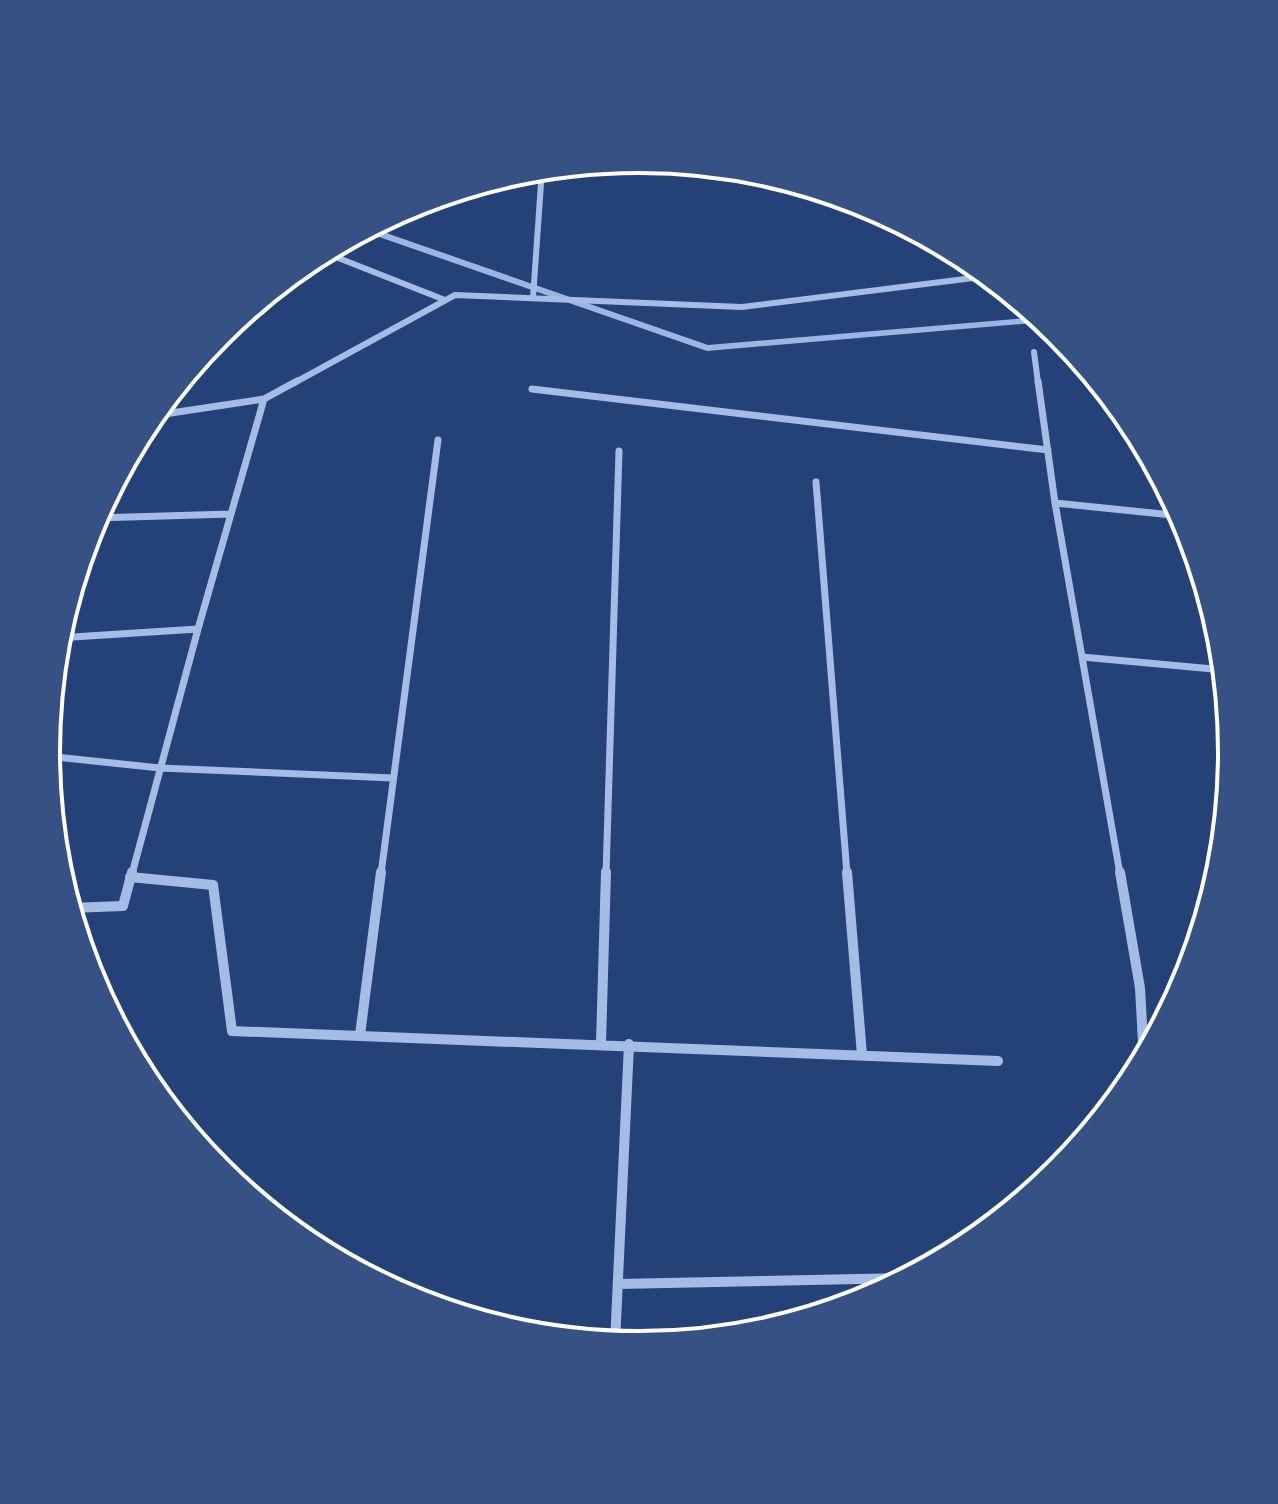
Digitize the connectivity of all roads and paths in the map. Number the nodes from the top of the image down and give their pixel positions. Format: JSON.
{"nodes":[{"id":1,"x":541,"y":182,"type":"edge"},
{"id":2,"x":338,"y":258,"type":"edge"},
{"id":3,"x":971,"y":278,"type":"edge"},
{"id":4,"x":533,"y":297,"type":"junction"},
{"id":5,"x":445,"y":300,"type":"junction"},
{"id":6,"x":1034,"y":352,"type":"dead end"},
{"id":7,"x":532,"y":389,"type":"dead end"},
{"id":8,"x":264,"y":399,"type":"junction"},
{"id":9,"x":170,"y":413,"type":"edge"},
{"id":10,"x":438,"y":440,"type":"dead end"},
{"id":11,"x":1048,"y":450,"type":"junction"},
{"id":12,"x":619,"y":451,"type":"dead end"},
{"id":13,"x":816,"y":482,"type":"dead end"},
{"id":14,"x":1055,"y":503,"type":"junction"},
{"id":15,"x":231,"y":514,"type":"junction"},
{"id":16,"x":1167,"y":514,"type":"edge"},
{"id":17,"x":110,"y":518,"type":"edge"},
{"id":18,"x":198,"y":629,"type":"junction"},
{"id":19,"x":71,"y":637,"type":"edge"},
{"id":20,"x":1082,"y":657,"type":"junction"},
{"id":21,"x":1212,"y":669,"type":"edge"},
{"id":22,"x":60,"y":757,"type":"edge"},
{"id":23,"x":160,"y":768,"type":"junction"},
{"id":24,"x":393,"y":778,"type":"junction"},
{"id":25,"x":130,"y":877,"type":"junction"},
{"id":26,"x":82,"y":908,"type":"edge"},
{"id":27,"x":1142,"y":1030,"type":"junction"},
{"id":28,"x":1146,"y":1031,"type":"edge"},
{"id":29,"x":360,"y":1035,"type":"junction"},
{"id":30,"x":1142,"y":1037,"type":"edge"},
{"id":31,"x":601,"y":1043,"type":"junction"},
{"id":32,"x":629,"y":1044,"type":"junction"},
{"id":33,"x":862,"y":1055,"type":"junction"},
{"id":34,"x":998,"y":1061,"type":"dead end"},
{"id":35,"x":879,"y":1279,"type":"edge"},
{"id":36,"x":618,"y":1284,"type":"junction"},
{"id":37,"x":616,"y":1330,"type":"edge"}],
"edges":[{"from":1,"to":4,"type":"street"},
{"from":2,"to":5,"type":"street"},
{"from":3,"to":4,"type":"street"},
{"from":4,"to":5,"type":"street"},
{"from":5,"to":8,"type":"street"},
{"from":6,"to":11,"type":"street"},
{"from":7,"to":11,"type":"street"},
{"from":8,"to":9,"type":"street"},
{"from":8,"to":15,"type":"street"},
{"from":10,"to":24,"type":"street"},
{"from":11,"to":14,"type":"street"},
{"from":12,"to":31,"type":"street"},
{"from":13,"to":33,"type":"street"},
{"from":14,"to":16,"type":"street"},
{"from":14,"to":20,"type":"street"},
{"from":15,"to":17,"type":"street"},
{"from":15,"to":18,"type":"street"},
{"from":18,"to":19,"type":"street"},
{"from":18,"to":23,"type":"street"},
{"from":20,"to":21,"type":"street"},
{"from":20,"to":27,"type":"street"},
{"from":22,"to":23,"type":"street"},
{"from":23,"to":24,"type":"street"},
{"from":23,"to":25,"type":"street"},
{"from":24,"to":29,"type":"street"},
{"from":25,"to":26,"type":"street"},
{"from":25,"to":29,"type":"street"},
{"from":27,"to":28,"type":"street"},
{"from":27,"to":30,"type":"street"},
{"from":29,"to":31,"type":"street"},
{"from":31,"to":32,"type":"street"},
{"from":32,"to":33,"type":"street"},
{"from":32,"to":36,"type":"street"},
{"from":33,"to":34,"type":"street"},
{"from":35,"to":36,"type":"street"},
{"from":36,"to":37,"type":"street"}]}
